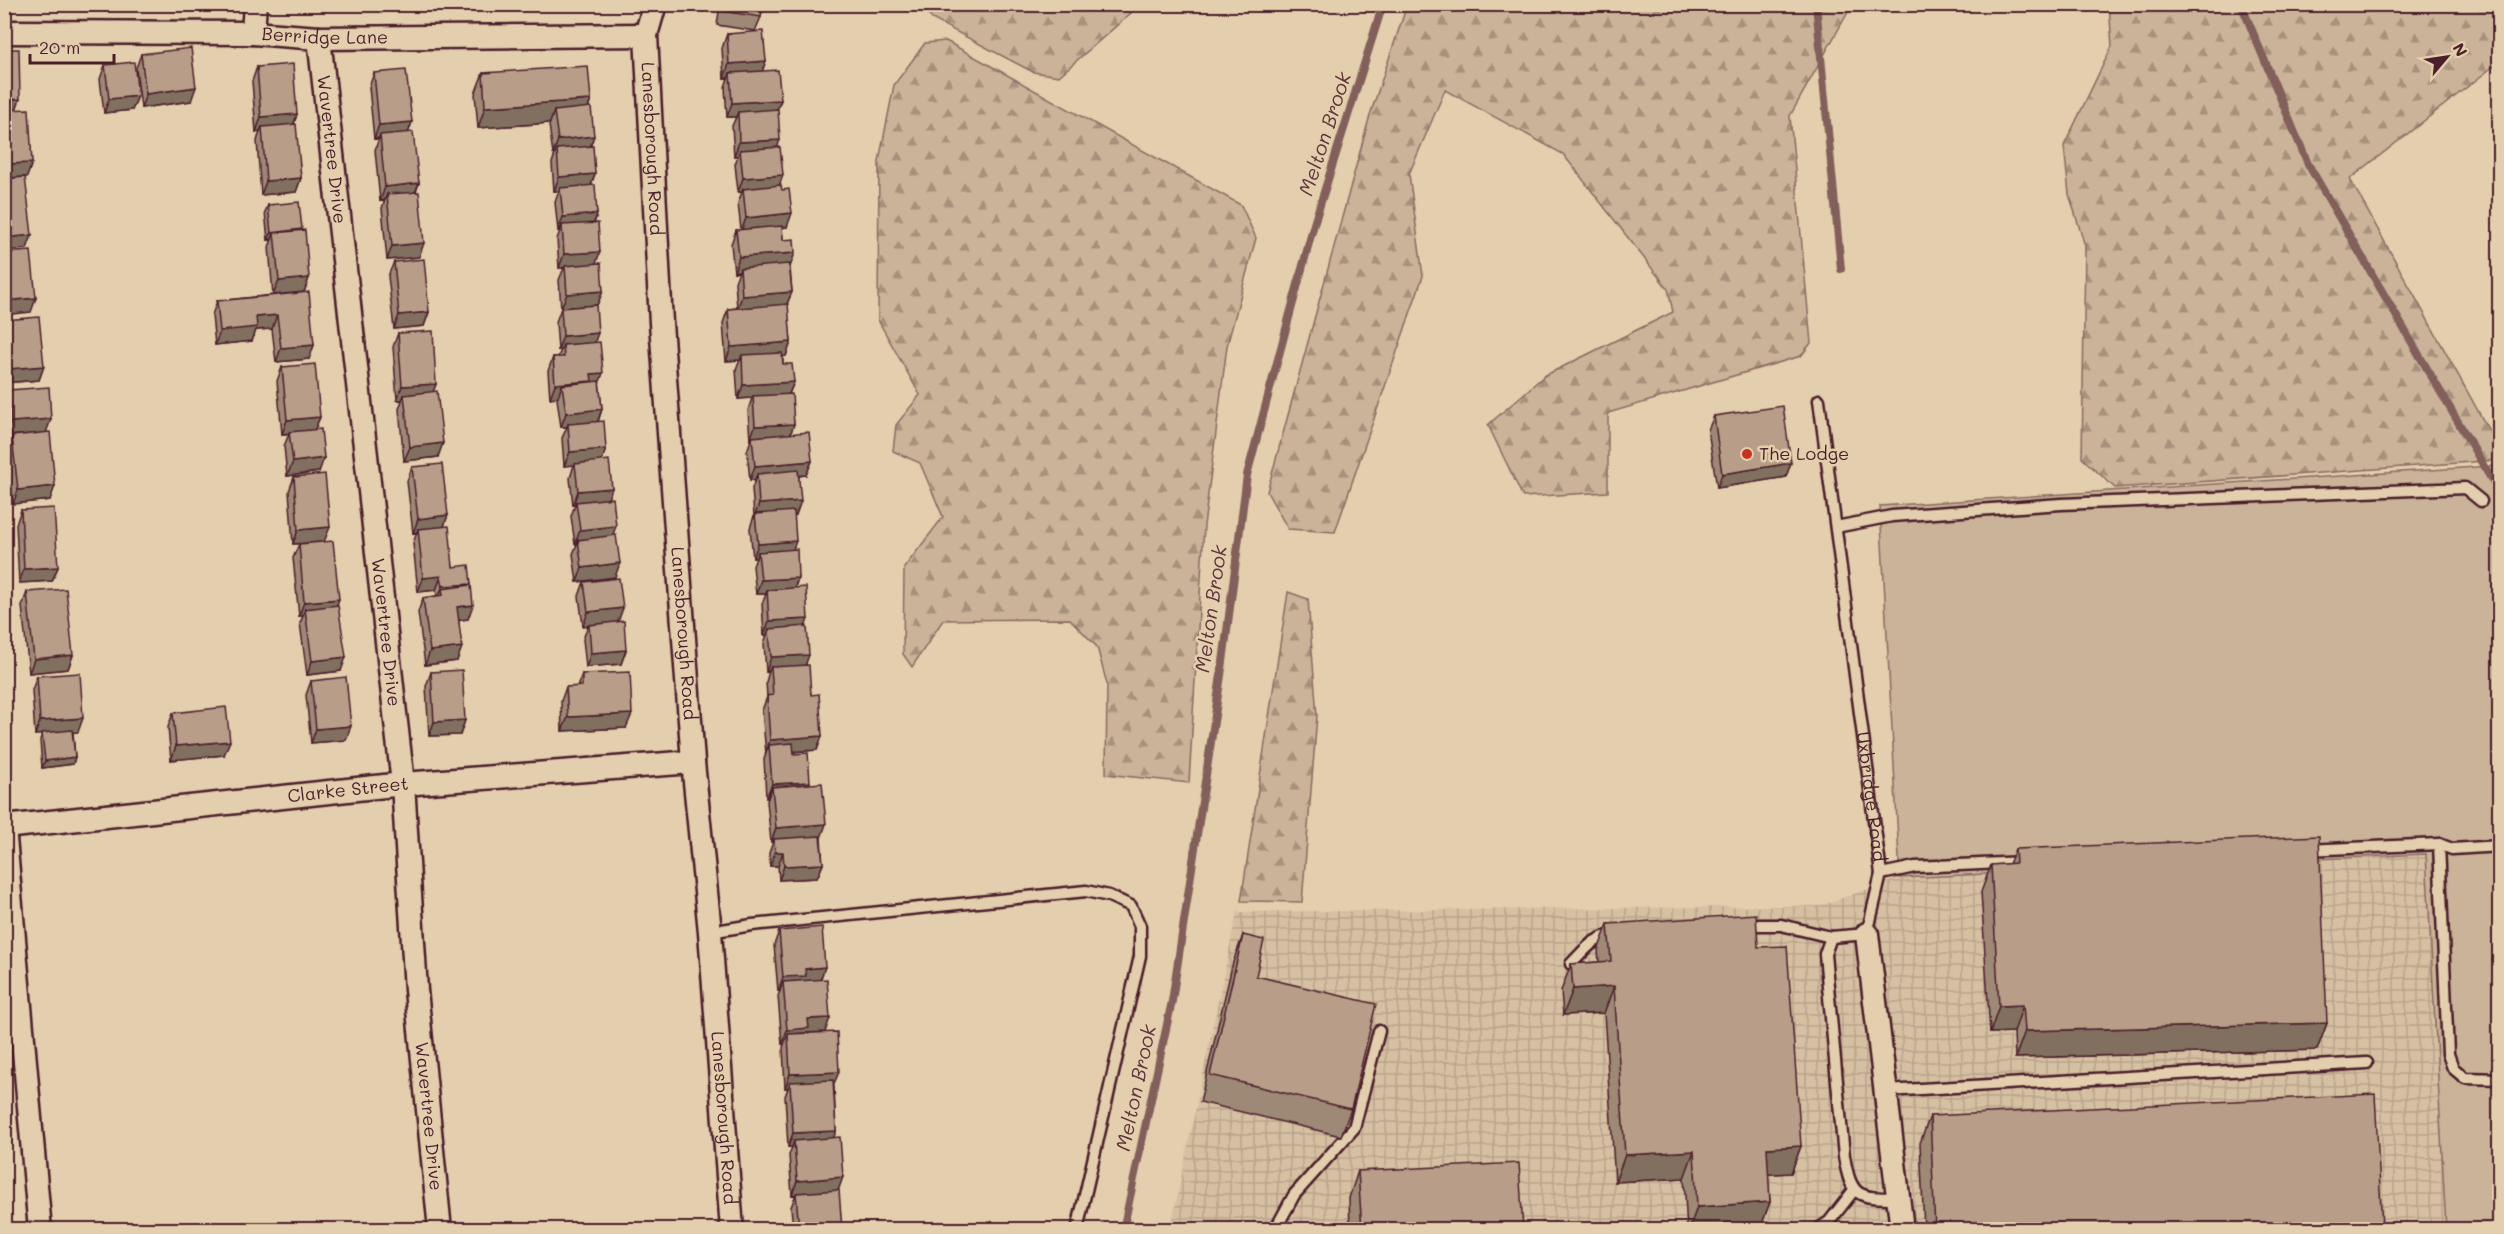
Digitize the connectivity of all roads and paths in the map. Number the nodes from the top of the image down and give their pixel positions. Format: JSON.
{"nodes":[{"id":1,"x":255,"y":4,"type":"edge"},
{"id":2,"x":655,"y":4,"type":"edge"},
{"id":3,"x":4,"y":32,"type":"edge"},
{"id":4,"x":253,"y":33,"type":"junction"},
{"id":5,"x":645,"y":35,"type":"junction"},
{"id":6,"x":319,"y":38,"type":"junction"},
{"id":7,"x":1819,"y":400,"type":"dead end"},
{"id":8,"x":2481,"y":501,"type":"dead end"},
{"id":9,"x":1836,"y":527,"type":"junction"},
{"id":10,"x":693,"y":762,"type":"junction"},
{"id":11,"x":403,"y":784,"type":"junction"},
{"id":12,"x":4,"y":827,"type":"edge"},
{"id":13,"x":2439,"y":844,"type":"junction"},
{"id":14,"x":2499,"y":846,"type":"edge"},
{"id":15,"x":2296,"y":850,"type":"edge"},
{"id":16,"x":2034,"y":862,"type":"edge"},
{"id":17,"x":1881,"y":874,"type":"junction"},
{"id":18,"x":1735,"y":925,"type":"edge"},
{"id":19,"x":710,"y":932,"type":"junction"},
{"id":20,"x":1631,"y":933,"type":"edge"},
{"id":21,"x":1867,"y":934,"type":"junction"},
{"id":22,"x":1831,"y":937,"type":"junction"},
{"id":23,"x":1571,"y":964,"type":"edge"},
{"id":24,"x":1379,"y":1031,"type":"dead end"},
{"id":25,"x":2367,"y":1063,"type":"dead end"},
{"id":26,"x":2499,"y":1079,"type":"edge"},
{"id":27,"x":1886,"y":1091,"type":"junction"},
{"id":28,"x":1854,"y":1190,"type":"junction"},
{"id":29,"x":1898,"y":1198,"type":"junction"},
{"id":30,"x":40,"y":1230,"type":"edge"},
{"id":31,"x":440,"y":1230,"type":"edge"},
{"id":32,"x":732,"y":1230,"type":"edge"},
{"id":33,"x":1077,"y":1230,"type":"edge"},
{"id":34,"x":1275,"y":1230,"type":"edge"},
{"id":35,"x":1817,"y":1230,"type":"edge"},
{"id":36,"x":1902,"y":1230,"type":"edge"}],
"edges":[{"from":1,"to":4,"type":"street"},
{"from":2,"to":5,"type":"street"},
{"from":3,"to":4,"type":"street","name":"Berridge Lane"},
{"from":4,"to":6,"type":"street","name":"Berridge Lane"},
{"from":5,"to":6,"type":"street","name":"Berridge Lane"},
{"from":5,"to":10,"type":"street","name":"Lanesborough Road"},
{"from":6,"to":11,"type":"street","name":"Wavertree Drive"},
{"from":7,"to":9,"type":"lane","name":"Uxbridge Road"},
{"from":8,"to":9,"type":"lane"},
{"from":9,"to":17,"type":"lane","name":"Uxbridge Road"},
{"from":10,"to":11,"type":"street","name":"Clarke Street"},
{"from":10,"to":19,"type":"street","name":"Lanesborough Road"},
{"from":11,"to":12,"type":"street","name":"Clarke Street"},
{"from":11,"to":31,"type":"street","name":"Wavertree Drive"},
{"from":12,"to":30,"type":"street"},
{"from":13,"to":14,"type":"lane"},
{"from":13,"to":15,"type":"lane"},
{"from":13,"to":26,"type":"lane"},
{"from":16,"to":17,"type":"lane"},
{"from":17,"to":21,"type":"lane","name":"Uxbridge Road"},
{"from":18,"to":22,"type":"lane"},
{"from":19,"to":32,"type":"street","name":"Lanesborough Road"},
{"from":19,"to":33,"type":"lane"},
{"from":20,"to":23,"type":"lane"},
{"from":21,"to":22,"type":"lane"},
{"from":21,"to":27,"type":"street","name":"Uxbridge Road"},
{"from":22,"to":28,"type":"lane"},
{"from":24,"to":34,"type":"lane"},
{"from":25,"to":27,"type":"lane"},
{"from":27,"to":29,"type":"street","name":"Uxbridge Road"},
{"from":28,"to":29,"type":"lane"},
{"from":28,"to":35,"type":"lane"},
{"from":29,"to":36,"type":"street","name":"Uxbridge Road"}]}
